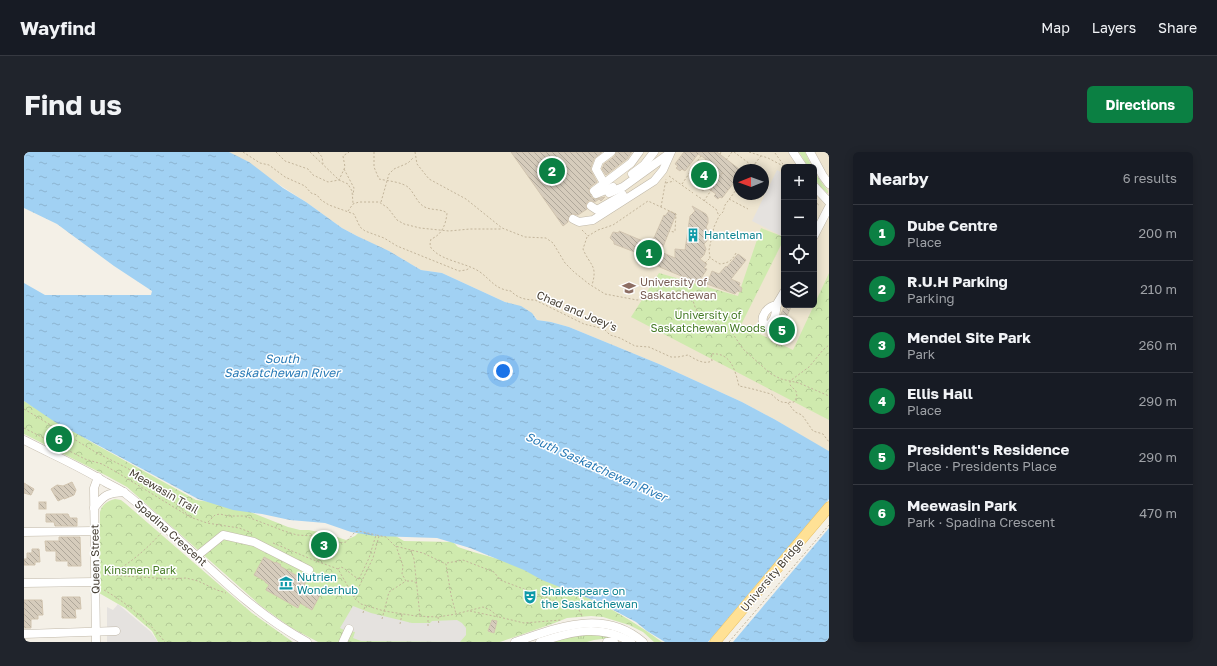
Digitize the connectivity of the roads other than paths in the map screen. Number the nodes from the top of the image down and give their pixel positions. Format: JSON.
{"nodes":[{"id":1,"x":611,"y":152,"type":"edge"},
{"id":2,"x":639,"y":152,"type":"edge"},
{"id":3,"x":654,"y":152,"type":"edge"},
{"id":4,"x":671,"y":152,"type":"edge"},
{"id":5,"x":793,"y":152,"type":"edge"},
{"id":6,"x":810,"y":152,"type":"edge"},
{"id":7,"x":801,"y":164,"type":"edge"},
{"id":8,"x":663,"y":170,"type":"junction"},
{"id":9,"x":604,"y":183,"type":"junction"},
{"id":10,"x":829,"y":184,"type":"edge"},
{"id":11,"x":817,"y":189,"type":"edge"},
{"id":12,"x":609,"y":193,"type":"dead end"},
{"id":13,"x":829,"y":202,"type":"edge"},
{"id":14,"x":591,"y":206,"type":"dead end"},
{"id":15,"x":829,"y":207,"type":"edge"},
{"id":16,"x":577,"y":220,"type":"road end"},
{"id":17,"x":817,"y":230,"type":"edge"},
{"id":18,"x":781,"y":298,"type":"edge"},
{"id":19,"x":777,"y":305,"type":"dead end"},
{"id":20,"x":24,"y":440,"type":"edge"},
{"id":21,"x":98,"y":477,"type":"junction"},
{"id":22,"x":124,"y":492,"type":"junction"},
{"id":23,"x":94,"y":508,"type":"junction"},
{"id":24,"x":829,"y":508,"type":"edge"},
{"id":25,"x":829,"y":517,"type":"edge"},
{"id":26,"x":94,"y":531,"type":"junction"},
{"id":27,"x":24,"y":532,"type":"edge"},
{"id":28,"x":197,"y":556,"type":"junction"},
{"id":29,"x":309,"y":570,"type":"dead end"},
{"id":30,"x":95,"y":578,"type":"junction"},
{"id":31,"x":24,"y":583,"type":"edge"},
{"id":32,"x":349,"y":629,"type":"dead end"},
{"id":33,"x":116,"y":631,"type":"dead end"},
{"id":34,"x":96,"y":632,"type":"junction"},
{"id":35,"x":24,"y":634,"type":"edge"},
{"id":36,"x":96,"y":642,"type":"edge"},
{"id":37,"x":307,"y":642,"type":"edge"},
{"id":38,"x":343,"y":642,"type":"edge"},
{"id":39,"x":515,"y":642,"type":"edge"},
{"id":40,"x":540,"y":642,"type":"edge"},
{"id":41,"x":607,"y":642,"type":"edge"},
{"id":42,"x":614,"y":642,"type":"edge"},
{"id":43,"x":631,"y":642,"type":"edge"},
{"id":44,"x":643,"y":642,"type":"edge"},
{"id":45,"x":715,"y":642,"type":"edge"},
{"id":46,"x":722,"y":642,"type":"edge"}],
"edges":[{"from":1,"to":9,"type":"street"},
{"from":2,"to":9,"type":"street"},
{"from":3,"to":9,"type":"street"},
{"from":4,"to":8,"type":"street"},
{"from":4,"to":12,"type":"street"},
{"from":5,"to":7,"type":"street"},
{"from":6,"to":10,"type":"street"},
{"from":8,"to":14,"type":"street"},
{"from":8,"to":16,"type":"street"},
{"from":11,"to":13,"type":"street"},
{"from":15,"to":17,"type":"street"},
{"from":18,"to":19,"type":"street"},
{"from":20,"to":21,"type":"street","name":"Spadina Crescent"},
{"from":21,"to":22,"type":"street","name":"Spadina Crescent"},
{"from":21,"to":23,"type":"street","name":"Queen Street"},
{"from":22,"to":23,"type":"street"},
{"from":22,"to":28,"type":"street","name":"Spadina Crescent"},
{"from":23,"to":26,"type":"street","name":"Queen Street"},
{"from":24,"to":45,"type":"main road","name":"University Bridge"},
{"from":25,"to":46,"type":"main road","name":"University Bridge"},
{"from":26,"to":27,"type":"street"},
{"from":26,"to":30,"type":"street","name":"Queen Street"},
{"from":28,"to":29,"type":"street"},
{"from":28,"to":37,"type":"street","name":"Spadina Crescent"},
{"from":30,"to":31,"type":"street"},
{"from":30,"to":34,"type":"street","name":"Queen Street"},
{"from":32,"to":38,"type":"street"},
{"from":33,"to":34,"type":"street"},
{"from":34,"to":35,"type":"street"},
{"from":34,"to":36,"type":"street","name":"Queen Street"},
{"from":39,"to":44,"type":"street"},
{"from":40,"to":43,"type":"street"},
{"from":41,"to":42,"type":"street"}]}
